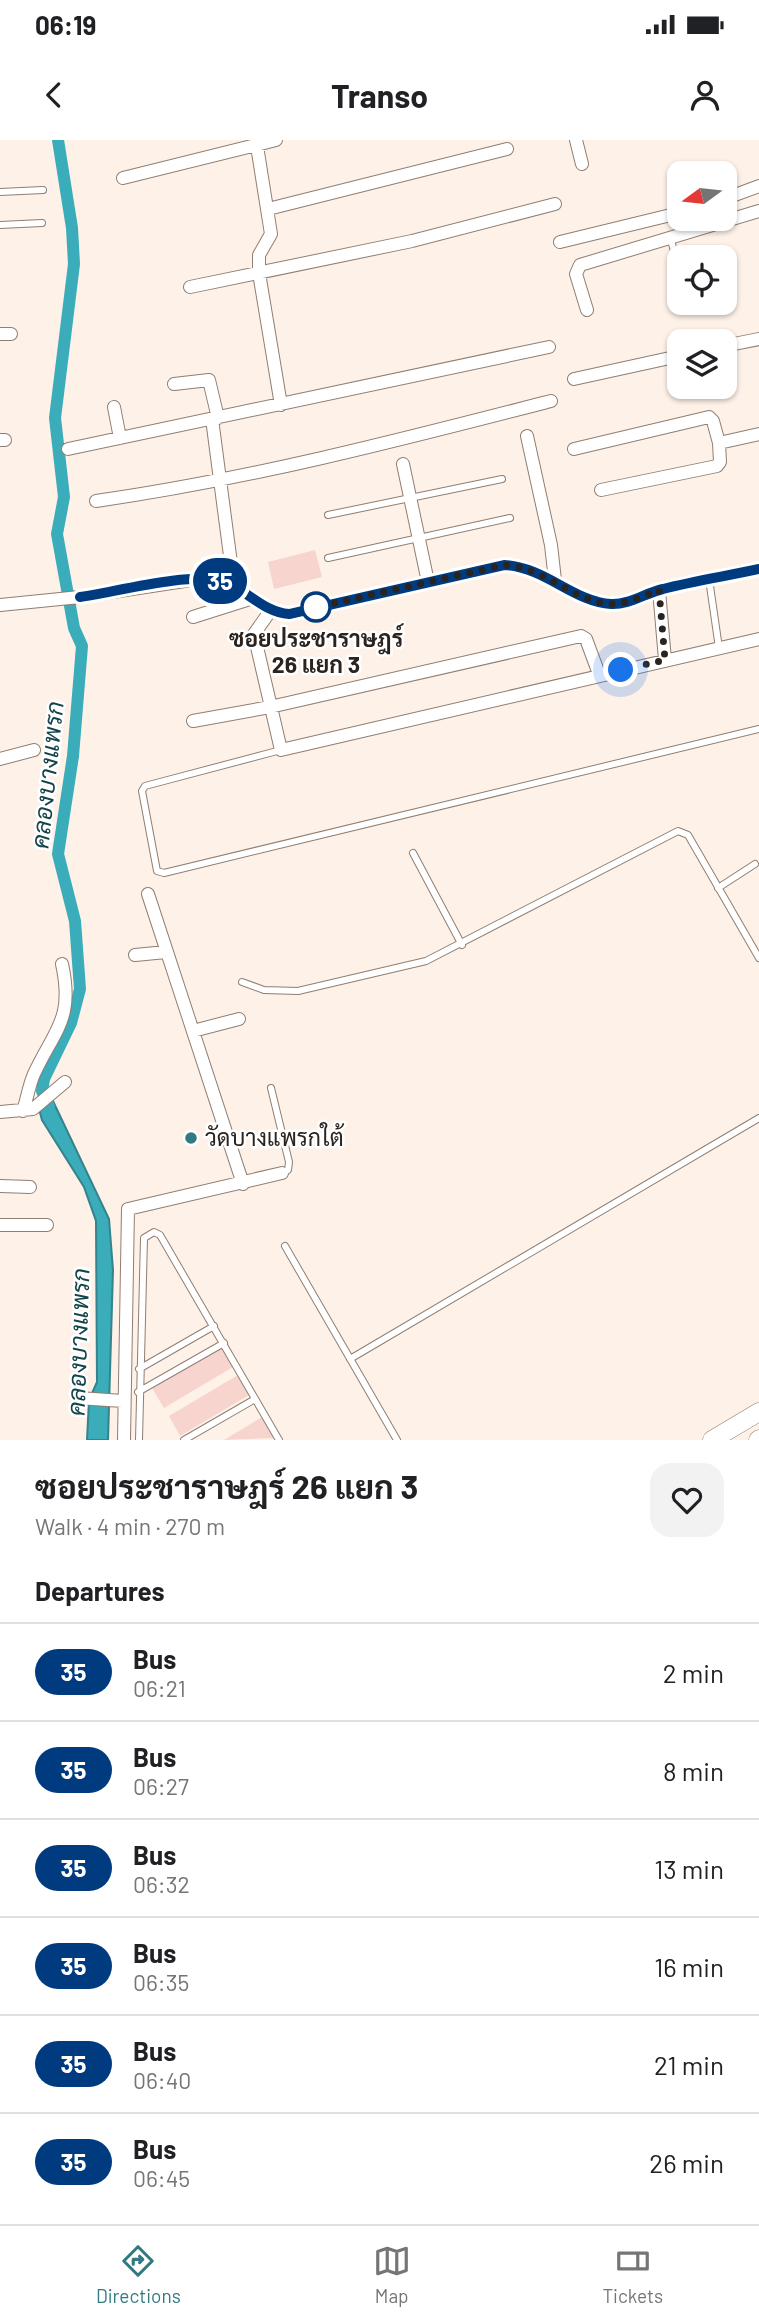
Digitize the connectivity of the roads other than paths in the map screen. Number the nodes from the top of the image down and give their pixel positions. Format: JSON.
{"nodes":[{"id":1,"x":276,"y":140,"type":"edge"},
{"id":2,"x":576,"y":140,"type":"edge"},
{"id":3,"x":257,"y":146,"type":"junction"},
{"id":4,"x":507,"y":149,"type":"dead end"},
{"id":5,"x":582,"y":164,"type":"dead end"},
{"id":6,"x":123,"y":178,"type":"dead end"},
{"id":7,"x":759,"y":186,"type":"edge"},
{"id":8,"x":43,"y":190,"type":"dead end"},
{"id":9,"x":0,"y":192,"type":"edge"},
{"id":10,"x":737,"y":194,"type":"edge"},
{"id":11,"x":555,"y":204,"type":"dead end"},
{"id":12,"x":268,"y":209,"type":"junction"},
{"id":13,"x":759,"y":211,"type":"edge"},
{"id":14,"x":667,"y":216,"type":"edge"},
{"id":15,"x":42,"y":223,"type":"dead end"},
{"id":16,"x":0,"y":225,"type":"edge"},
{"id":17,"x":671,"y":240,"type":"junction"},
{"id":18,"x":560,"y":242,"type":"dead end"},
{"id":19,"x":672,"y":245,"type":"edge"},
{"id":20,"x":259,"y":272,"type":"junction"},
{"id":21,"x":190,"y":287,"type":"dead end"},
{"id":22,"x":587,"y":310,"type":"dead end"},
{"id":23,"x":759,"y":339,"type":"edge"},
{"id":24,"x":737,"y":343,"type":"edge"},
{"id":25,"x":550,"y":347,"type":"dead end"},
{"id":26,"x":667,"y":359,"type":"edge"},
{"id":27,"x":574,"y":379,"type":"dead end"},
{"id":28,"x":174,"y":384,"type":"dead end"},
{"id":29,"x":551,"y":401,"type":"dead end"},
{"id":30,"x":281,"y":405,"type":"junction"},
{"id":31,"x":114,"y":407,"type":"dead end"},
{"id":32,"x":215,"y":418,"type":"junction"},
{"id":33,"x":759,"y":434,"type":"edge"},
{"id":34,"x":527,"y":436,"type":"dead end"},
{"id":35,"x":120,"y":438,"type":"junction"},
{"id":36,"x":719,"y":443,"type":"junction"},
{"id":37,"x":68,"y":449,"type":"dead end"},
{"id":38,"x":574,"y":449,"type":"dead end"},
{"id":39,"x":403,"y":464,"type":"dead end"},
{"id":40,"x":502,"y":479,"type":"dead end"},
{"id":41,"x":220,"y":482,"type":"junction"},
{"id":42,"x":601,"y":490,"type":"dead end"},
{"id":43,"x":410,"y":498,"type":"junction"},
{"id":44,"x":96,"y":501,"type":"dead end"},
{"id":45,"x":328,"y":515,"type":"dead end"},
{"id":46,"x":510,"y":518,"type":"dead end"},
{"id":47,"x":418,"y":538,"type":"junction"},
{"id":48,"x":328,"y":558,"type":"dead end"},
{"id":49,"x":759,"y":569,"type":"edge"},
{"id":50,"x":709,"y":579,"type":"junction"},
{"id":51,"x":555,"y":580,"type":"junction"},
{"id":52,"x":428,"y":582,"type":"junction"},
{"id":53,"x":234,"y":586,"type":"junction"},
{"id":54,"x":659,"y":590,"type":"junction"},
{"id":55,"x":253,"y":598,"type":"junction"},
{"id":56,"x":0,"y":605,"type":"edge"},
{"id":57,"x":271,"y":610,"type":"junction"},
{"id":58,"x":193,"y":617,"type":"dead end"},
{"id":59,"x":759,"y":639,"type":"edge"},
{"id":60,"x":719,"y":648,"type":"junction"},
{"id":61,"x":665,"y":660,"type":"junction"},
{"id":62,"x":599,"y":674,"type":"junction"},
{"id":63,"x":270,"y":707,"type":"junction"},
{"id":64,"x":193,"y":721,"type":"dead end"},
{"id":65,"x":759,"y":729,"type":"edge"},
{"id":66,"x":34,"y":750,"type":"dead end"},
{"id":67,"x":281,"y":750,"type":"junction"},
{"id":68,"x":0,"y":759,"type":"edge"},
{"id":69,"x":413,"y":853,"type":"dead end"},
{"id":70,"x":755,"y":864,"type":"dead end"},
{"id":71,"x":718,"y":888,"type":"junction"},
{"id":72,"x":148,"y":894,"type":"dead end"},
{"id":73,"x":462,"y":945,"type":"junction"},
{"id":74,"x":166,"y":951,"type":"junction"},
{"id":75,"x":135,"y":956,"type":"dead end"},
{"id":76,"x":759,"y":958,"type":"edge"},
{"id":77,"x":62,"y":964,"type":"dead end"},
{"id":78,"x":242,"y":982,"type":"dead end"},
{"id":79,"x":239,"y":1019,"type":"dead end"},
{"id":80,"x":193,"y":1031,"type":"junction"},
{"id":81,"x":65,"y":1082,"type":"dead end"},
{"id":82,"x":271,"y":1088,"type":"dead end"},
{"id":83,"x":29,"y":1110,"type":"junction"},
{"id":84,"x":0,"y":1112,"type":"edge"},
{"id":85,"x":759,"y":1118,"type":"edge"},
{"id":86,"x":282,"y":1173,"type":"joint"},
{"id":87,"x":243,"y":1184,"type":"junction"},
{"id":88,"x":0,"y":1186,"type":"edge"},
{"id":89,"x":30,"y":1187,"type":"dead end"},
{"id":90,"x":0,"y":1225,"type":"edge"},
{"id":91,"x":47,"y":1225,"type":"dead end"},
{"id":92,"x":285,"y":1246,"type":"dead end"},
{"id":93,"x":214,"y":1326,"type":"junction"},
{"id":94,"x":224,"y":1343,"type":"junction"},
{"id":95,"x":350,"y":1359,"type":"junction"},
{"id":96,"x":139,"y":1369,"type":"junction"},
{"id":97,"x":138,"y":1392,"type":"junction"},
{"id":98,"x":81,"y":1399,"type":"dead end"},
{"id":99,"x":255,"y":1399,"type":"junction"},
{"id":100,"x":119,"y":1401,"type":"junction"},
{"id":101,"x":759,"y":1412,"type":"edge"},
{"id":102,"x":124,"y":1440,"type":"edge"},
{"id":103,"x":139,"y":1440,"type":"edge"},
{"id":104,"x":184,"y":1440,"type":"edge"},
{"id":105,"x":279,"y":1440,"type":"edge"},
{"id":106,"x":397,"y":1440,"type":"edge"},
{"id":107,"x":712,"y":1440,"type":"edge"}],
"edges":[{"from":1,"to":3,"type":"street"},
{"from":2,"to":5,"type":"street"},
{"from":3,"to":6,"type":"street"},
{"from":3,"to":12,"type":"street"},
{"from":4,"to":12,"type":"street"},
{"from":7,"to":10,"type":"street"},
{"from":8,"to":9,"type":"lane"},
{"from":11,"to":20,"type":"street"},
{"from":12,"to":20,"type":"street"},
{"from":13,"to":17,"type":"street"},
{"from":14,"to":18,"type":"street"},
{"from":15,"to":16,"type":"lane"},
{"from":17,"to":19,"type":"lane"},
{"from":17,"to":22,"type":"street"},
{"from":20,"to":21,"type":"street"},
{"from":20,"to":30,"type":"street"},
{"from":23,"to":24,"type":"street"},
{"from":25,"to":30,"type":"street"},
{"from":26,"to":27,"type":"street"},
{"from":28,"to":32,"type":"street"},
{"from":29,"to":41,"type":"street"},
{"from":30,"to":32,"type":"street"},
{"from":31,"to":35,"type":"street"},
{"from":32,"to":35,"type":"street"},
{"from":32,"to":41,"type":"street"},
{"from":33,"to":36,"type":"street"},
{"from":34,"to":51,"type":"street"},
{"from":35,"to":37,"type":"street"},
{"from":36,"to":38,"type":"street"},
{"from":36,"to":42,"type":"street"},
{"from":39,"to":43,"type":"street"},
{"from":40,"to":43,"type":"lane"},
{"from":41,"to":44,"type":"street"},
{"from":41,"to":53,"type":"street"},
{"from":43,"to":45,"type":"lane"},
{"from":43,"to":47,"type":"street"},
{"from":46,"to":47,"type":"lane"},
{"from":47,"to":48,"type":"lane"},
{"from":47,"to":52,"type":"street"},
{"from":49,"to":50,"type":"street"},
{"from":50,"to":54,"type":"street"},
{"from":50,"to":60,"type":"lane"},
{"from":51,"to":52,"type":"street"},
{"from":51,"to":54,"type":"street"},
{"from":52,"to":57,"type":"street"},
{"from":53,"to":55,"type":"street"},
{"from":53,"to":56,"type":"street"},
{"from":54,"to":61,"type":"street"},
{"from":55,"to":57,"type":"street"},
{"from":55,"to":58,"type":"street"},
{"from":57,"to":63,"type":"street"},
{"from":59,"to":60,"type":"street"},
{"from":60,"to":61,"type":"street"},
{"from":61,"to":62,"type":"street"},
{"from":62,"to":63,"type":"street"},
{"from":62,"to":67,"type":"street"},
{"from":63,"to":64,"type":"street"},
{"from":63,"to":67,"type":"street"},
{"from":65,"to":67,"type":"lane"},
{"from":66,"to":68,"type":"street"},
{"from":69,"to":73,"type":"lane"},
{"from":70,"to":71,"type":"lane"},
{"from":71,"to":73,"type":"lane"},
{"from":71,"to":76,"type":"lane"},
{"from":72,"to":74,"type":"street"},
{"from":73,"to":78,"type":"lane"},
{"from":74,"to":75,"type":"street"},
{"from":74,"to":80,"type":"street"},
{"from":77,"to":83,"type":"street"},
{"from":79,"to":80,"type":"street"},
{"from":80,"to":87,"type":"street"},
{"from":81,"to":83,"type":"street"},
{"from":82,"to":86,"type":"lane"},
{"from":83,"to":84,"type":"street"},
{"from":85,"to":95,"type":"lane"},
{"from":86,"to":87,"type":"street"},
{"from":87,"to":100,"type":"street"},
{"from":88,"to":89,"type":"street"},
{"from":90,"to":91,"type":"street"},
{"from":92,"to":95,"type":"lane"},
{"from":93,"to":94,"type":"lane"},
{"from":93,"to":96,"type":"lane"},
{"from":93,"to":96,"type":"lane"},
{"from":94,"to":97,"type":"lane"},
{"from":94,"to":99,"type":"lane"},
{"from":95,"to":106,"type":"lane"},
{"from":96,"to":97,"type":"lane"},
{"from":97,"to":103,"type":"lane"},
{"from":98,"to":100,"type":"street"},
{"from":99,"to":104,"type":"lane"},
{"from":99,"to":105,"type":"lane"},
{"from":100,"to":102,"type":"street"},
{"from":101,"to":107,"type":"main road"}]}
